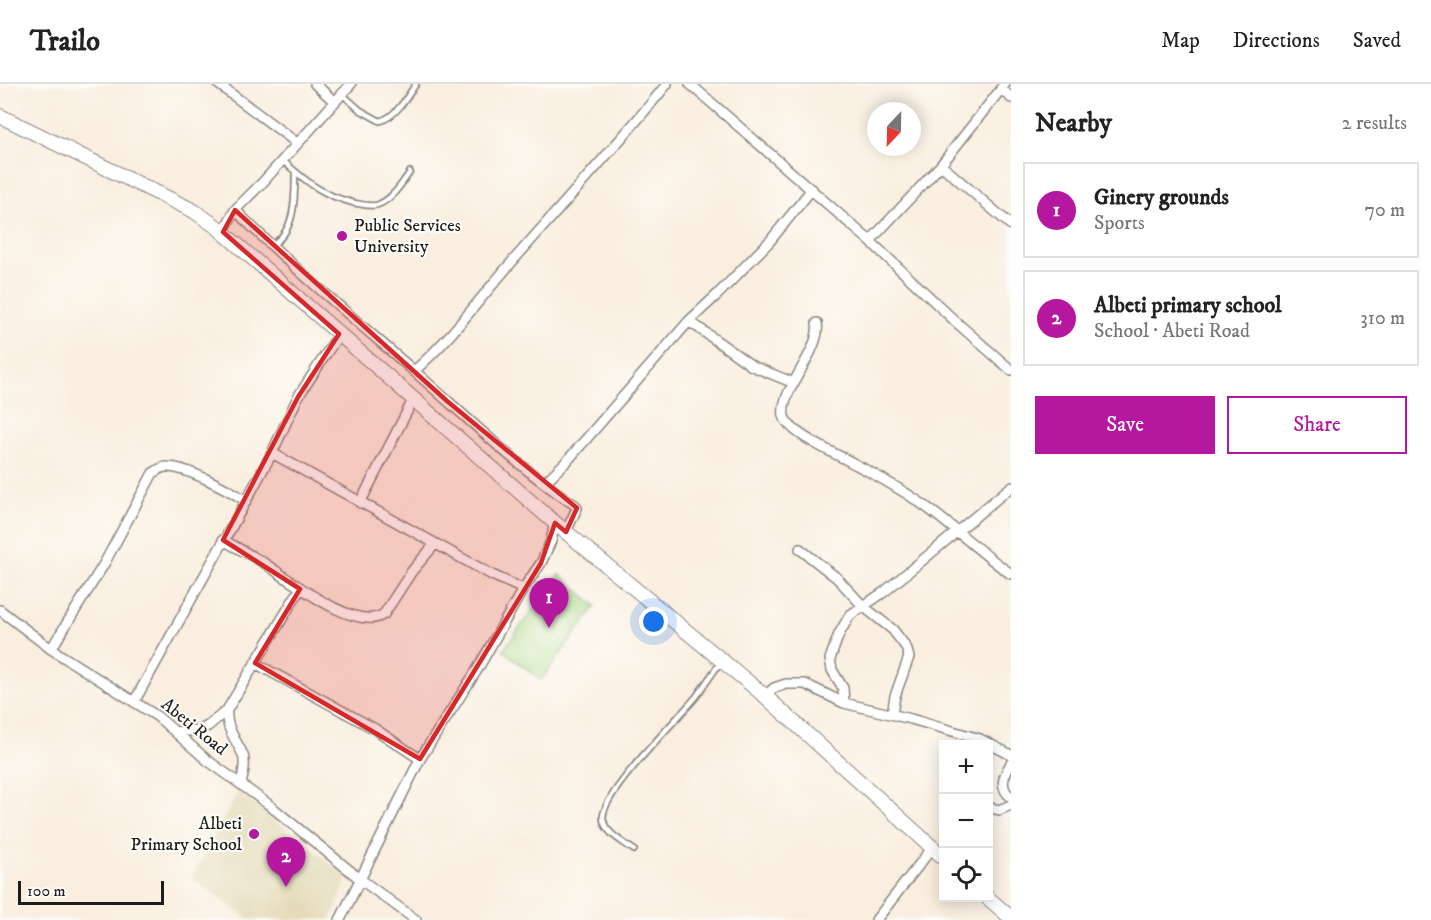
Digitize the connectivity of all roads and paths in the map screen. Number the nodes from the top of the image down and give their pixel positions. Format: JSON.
{"nodes":[{"id":1,"x":218,"y":84,"type":"edge"},
{"id":2,"x":315,"y":84,"type":"edge"},
{"id":3,"x":351,"y":84,"type":"edge"},
{"id":4,"x":416,"y":84,"type":"edge"},
{"id":5,"x":667,"y":84,"type":"edge"},
{"id":6,"x":690,"y":84,"type":"edge"},
{"id":7,"x":1003,"y":86,"type":"edge"},
{"id":8,"x":342,"y":94,"type":"junction"},
{"id":9,"x":1011,"y":98,"type":"edge"},
{"id":10,"x":335,"y":102,"type":"junction"},
{"id":11,"x":1,"y":120,"type":"edge"},
{"id":12,"x":297,"y":143,"type":"junction"},
{"id":13,"x":282,"y":160,"type":"junction"},
{"id":14,"x":941,"y":165,"type":"junction"},
{"id":15,"x":295,"y":172,"type":"junction"},
{"id":16,"x":410,"y":172,"type":"dead end"},
{"id":17,"x":812,"y":189,"type":"junction"},
{"id":18,"x":234,"y":210,"type":"junction"},
{"id":19,"x":1011,"y":225,"type":"edge"},
{"id":20,"x":223,"y":232,"type":"junction"},
{"id":21,"x":870,"y":241,"type":"junction"},
{"id":22,"x":271,"y":245,"type":"junction"},
{"id":23,"x":689,"y":321,"type":"junction"},
{"id":24,"x":817,"y":323,"type":"dead end"},
{"id":25,"x":339,"y":334,"type":"junction"},
{"id":26,"x":1011,"y":370,"type":"edge"},
{"id":27,"x":414,"y":371,"type":"junction"},
{"id":28,"x":794,"y":383,"type":"junction"},
{"id":29,"x":413,"y":400,"type":"junction"},
{"id":30,"x":272,"y":453,"type":"junction"},
{"id":31,"x":544,"y":483,"type":"junction"},
{"id":32,"x":1011,"y":487,"type":"edge"},
{"id":33,"x":246,"y":501,"type":"junction"},
{"id":34,"x":360,"y":503,"type":"junction"},
{"id":35,"x":561,"y":527,"type":"junction"},
{"id":36,"x":957,"y":532,"type":"junction"},
{"id":37,"x":223,"y":540,"type":"junction"},
{"id":38,"x":435,"y":544,"type":"junction"},
{"id":39,"x":800,"y":549,"type":"dead end"},
{"id":40,"x":1011,"y":574,"type":"edge"},
{"id":41,"x":300,"y":589,"type":"junction"},
{"id":42,"x":523,"y":589,"type":"junction"},
{"id":43,"x":863,"y":606,"type":"junction"},
{"id":44,"x":0,"y":610,"type":"edge"},
{"id":45,"x":51,"y":649,"type":"junction"},
{"id":46,"x":721,"y":660,"type":"junction"},
{"id":47,"x":255,"y":663,"type":"junction"},
{"id":48,"x":765,"y":696,"type":"junction"},
{"id":49,"x":134,"y":702,"type":"junction"},
{"id":50,"x":844,"y":703,"type":"junction"},
{"id":51,"x":227,"y":710,"type":"junction"},
{"id":52,"x":892,"y":714,"type":"junction"},
{"id":53,"x":174,"y":732,"type":"junction"},
{"id":54,"x":1011,"y":755,"type":"edge"},
{"id":55,"x":420,"y":759,"type":"junction"},
{"id":56,"x":1011,"y":763,"type":"edge"},
{"id":57,"x":241,"y":784,"type":"junction"},
{"id":58,"x":1011,"y":796,"type":"edge"},
{"id":59,"x":1011,"y":805,"type":"edge"},
{"id":60,"x":993,"y":808,"type":"edge"},
{"id":61,"x":932,"y":848,"type":"junction"},
{"id":62,"x":634,"y":850,"type":"dead end"},
{"id":63,"x":939,"y":854,"type":"edge"},
{"id":64,"x":360,"y":879,"type":"junction"},
{"id":65,"x":993,"y":902,"type":"edge"},
{"id":66,"x":1011,"y":918,"type":"edge"},
{"id":67,"x":340,"y":920,"type":"edge"},
{"id":68,"x":416,"y":920,"type":"edge"},
{"id":69,"x":876,"y":920,"type":"edge"}],
"edges":[{"from":1,"to":12,"type":"street"},
{"from":2,"to":10,"type":"street"},
{"from":3,"to":8,"type":"street"},
{"from":4,"to":8,"type":"lane"},
{"from":5,"to":27,"type":"street"},
{"from":6,"to":17,"type":"street"},
{"from":7,"to":9,"type":"street"},
{"from":7,"to":14,"type":"street"},
{"from":8,"to":10,"type":"street"},
{"from":10,"to":12,"type":"street"},
{"from":11,"to":20,"type":"main road"},
{"from":12,"to":13,"type":"street"},
{"from":13,"to":15,"type":"lane"},
{"from":13,"to":18,"type":"street"},
{"from":14,"to":19,"type":"street"},
{"from":14,"to":21,"type":"street"},
{"from":15,"to":16,"type":"lane"},
{"from":15,"to":22,"type":"lane"},
{"from":17,"to":21,"type":"street"},
{"from":17,"to":23,"type":"street"},
{"from":18,"to":20,"type":"street"},
{"from":18,"to":22,"type":"street"},
{"from":20,"to":25,"type":"main road"},
{"from":21,"to":26,"type":"street"},
{"from":22,"to":27,"type":"street"},
{"from":23,"to":28,"type":"street"},
{"from":23,"to":31,"type":"street"},
{"from":24,"to":28,"type":"street"},
{"from":25,"to":29,"type":"main road"},
{"from":25,"to":30,"type":"street"},
{"from":27,"to":31,"type":"street"},
{"from":28,"to":36,"type":"street"},
{"from":29,"to":34,"type":"street"},
{"from":29,"to":35,"type":"main road"},
{"from":30,"to":33,"type":"street"},
{"from":30,"to":34,"type":"street"},
{"from":31,"to":35,"type":"street"},
{"from":32,"to":36,"type":"street"},
{"from":33,"to":37,"type":"street"},
{"from":33,"to":45,"type":"street"},
{"from":34,"to":38,"type":"street"},
{"from":35,"to":42,"type":"street"},
{"from":35,"to":46,"type":"main road"},
{"from":36,"to":40,"type":"street"},
{"from":36,"to":43,"type":"street"},
{"from":37,"to":41,"type":"street"},
{"from":37,"to":49,"type":"street"},
{"from":38,"to":41,"type":"street"},
{"from":38,"to":42,"type":"street"},
{"from":39,"to":43,"type":"street"},
{"from":41,"to":47,"type":"street"},
{"from":42,"to":55,"type":"street"},
{"from":43,"to":50,"type":"street"},
{"from":43,"to":52,"type":"street"},
{"from":44,"to":45,"type":"street","name":"Abeti Road"},
{"from":45,"to":49,"type":"street","name":"Abeti Road"},
{"from":46,"to":48,"type":"main road"},
{"from":46,"to":62,"type":"lane"},
{"from":47,"to":51,"type":"street"},
{"from":47,"to":55,"type":"street"},
{"from":48,"to":50,"type":"street"},
{"from":48,"to":61,"type":"main road"},
{"from":49,"to":53,"type":"street","name":"Abeti Road"},
{"from":50,"to":52,"type":"street"},
{"from":51,"to":53,"type":"street"},
{"from":51,"to":57,"type":"street"},
{"from":52,"to":54,"type":"street"},
{"from":53,"to":57,"type":"street","name":"Abeti Road"},
{"from":55,"to":64,"type":"street"},
{"from":56,"to":58,"type":"street"},
{"from":57,"to":64,"type":"street","name":"Abeti Road"},
{"from":59,"to":60,"type":"street"},
{"from":61,"to":63,"type":"main road"},
{"from":61,"to":69,"type":"street"},
{"from":64,"to":67,"type":"street"},
{"from":64,"to":68,"type":"street","name":"Abeti Road"},
{"from":65,"to":66,"type":"main road"}]}
